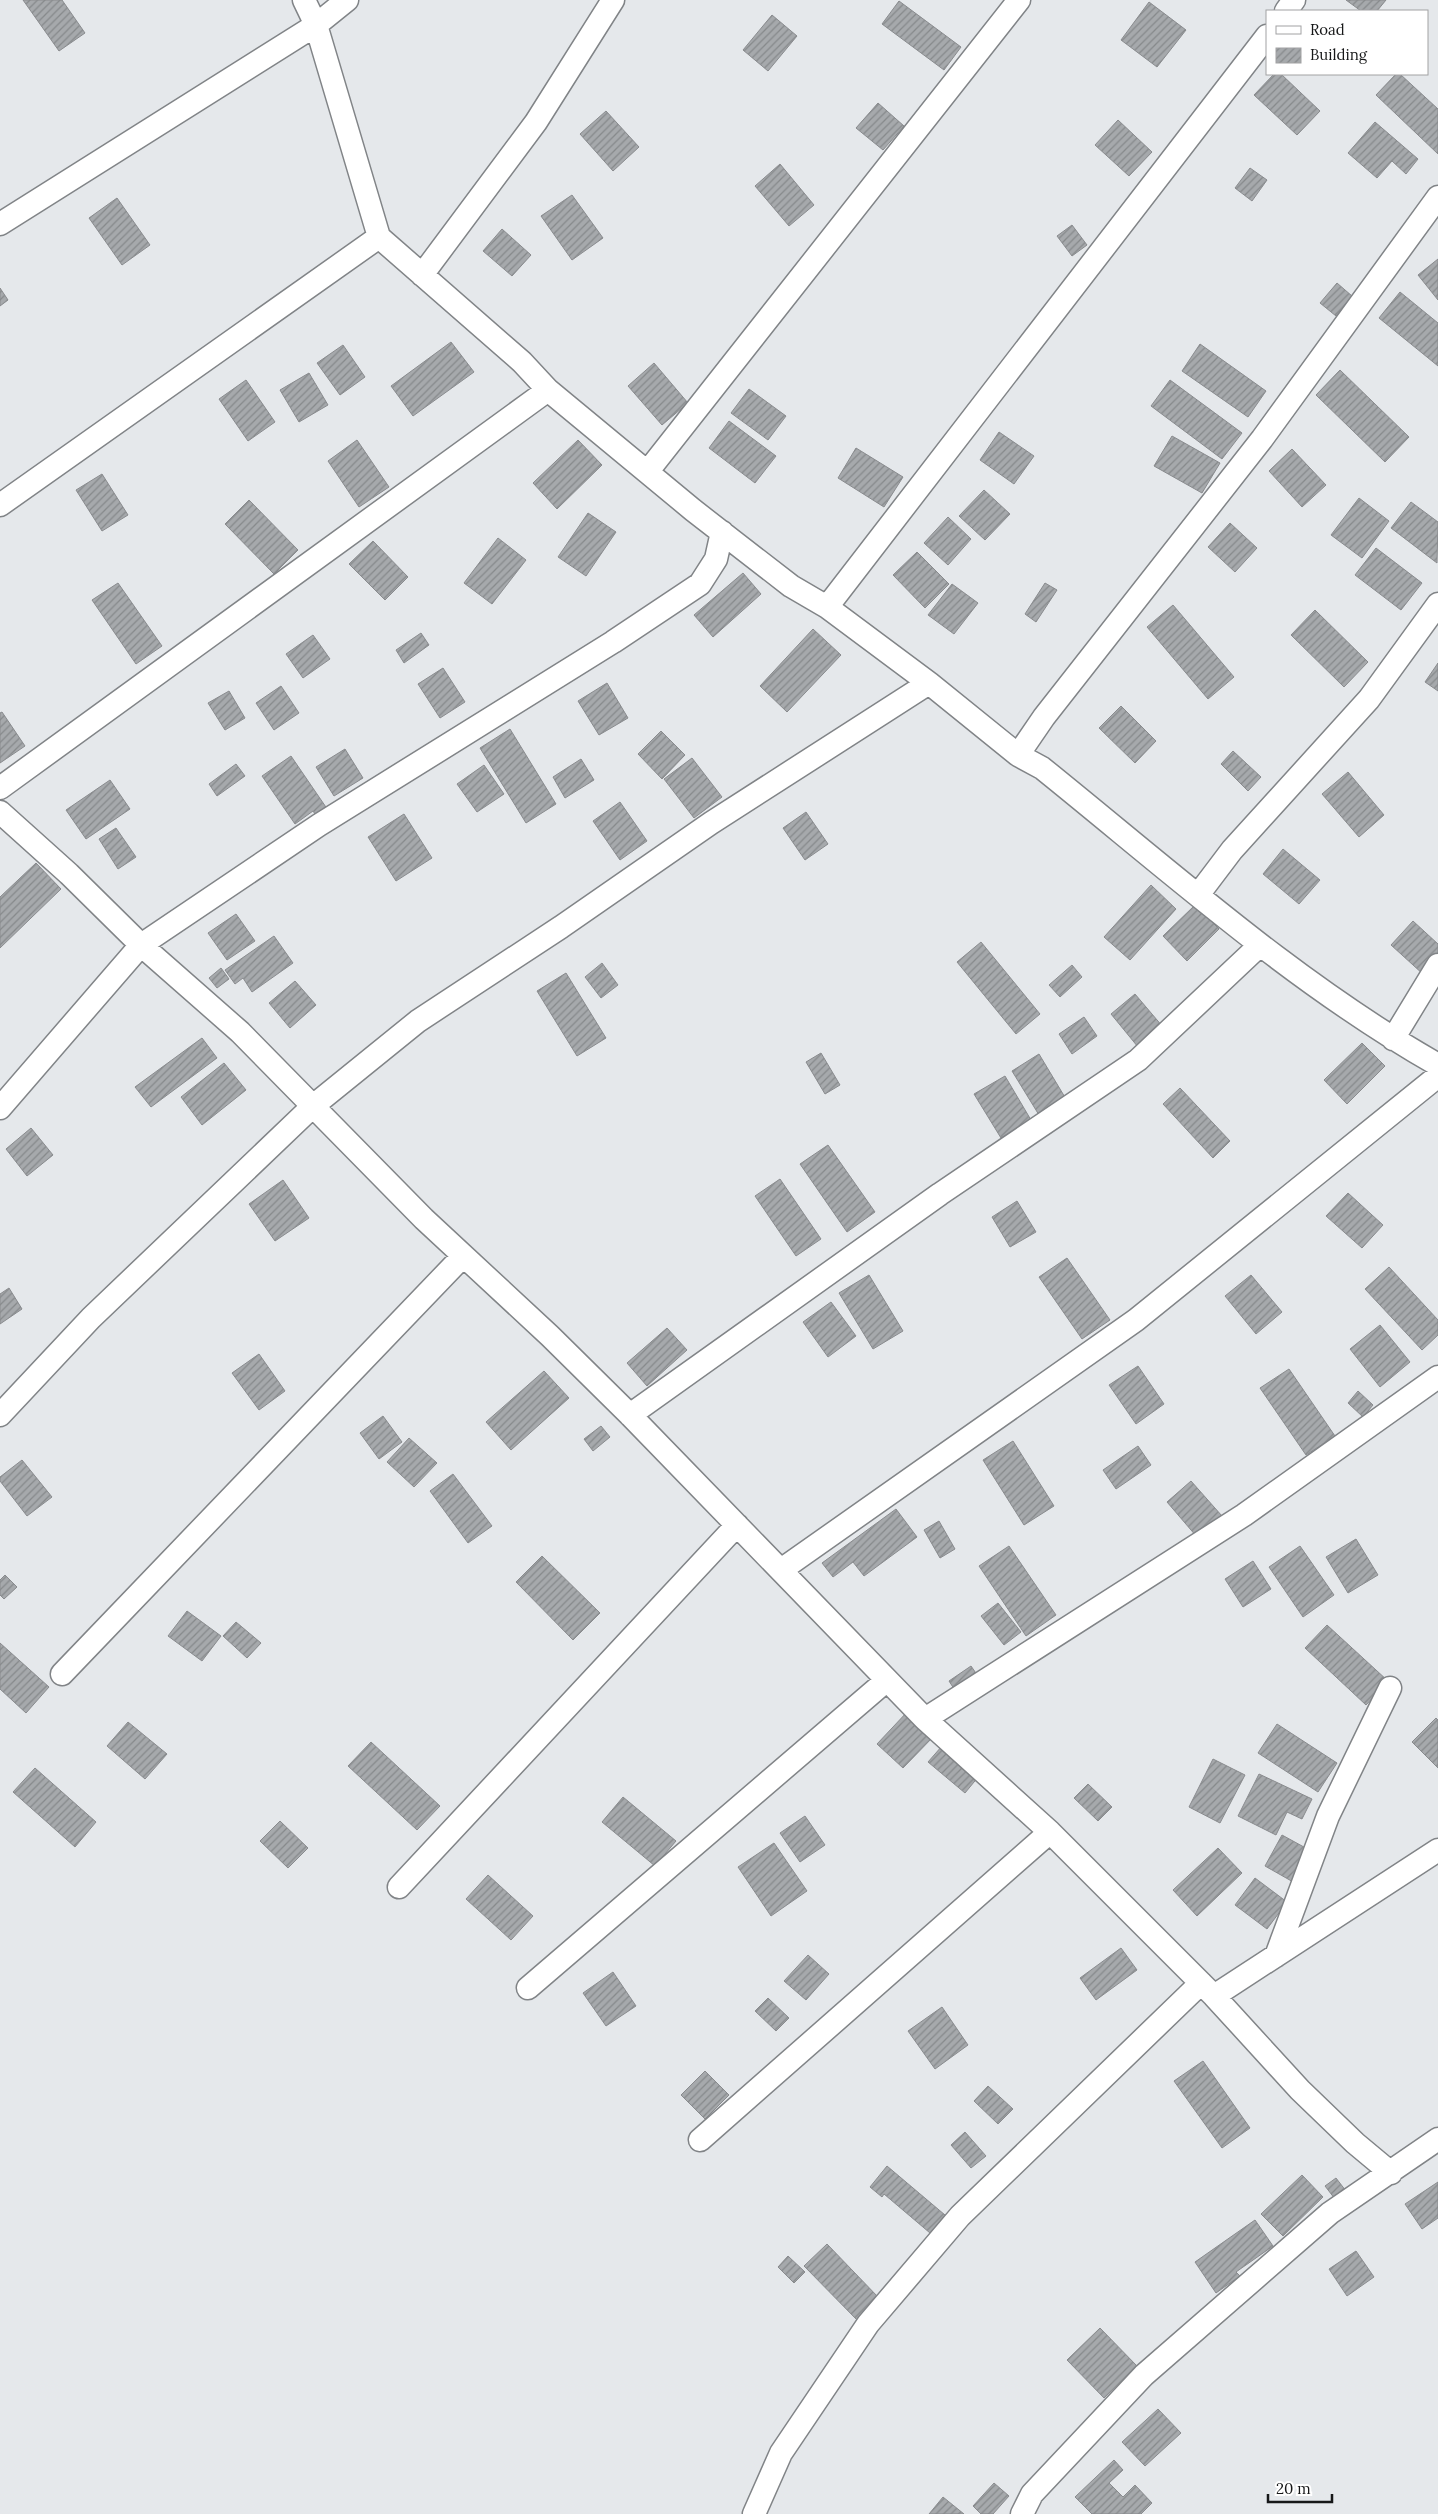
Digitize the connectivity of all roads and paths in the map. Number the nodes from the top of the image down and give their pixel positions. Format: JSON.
{"nodes":[{"id":1,"x":304,"y":0,"type":"edge"},
{"id":2,"x":348,"y":0,"type":"edge"},
{"id":3,"x":613,"y":0,"type":"edge"},
{"id":4,"x":1019,"y":0,"type":"edge"},
{"id":5,"x":316,"y":25,"type":"junction"},
{"id":6,"x":1266,"y":37,"type":"edge"},
{"id":7,"x":1438,"y":197,"type":"edge"},
{"id":8,"x":0,"y":224,"type":"edge"},
{"id":9,"x":379,"y":237,"type":"junction"},
{"id":10,"x":422,"y":275,"type":"junction"},
{"id":11,"x":548,"y":390,"type":"junction"},
{"id":12,"x":648,"y":471,"type":"junction"},
{"id":13,"x":0,"y":505,"type":"edge"},
{"id":14,"x":722,"y":532,"type":"junction"},
{"id":15,"x":1438,"y":604,"type":"edge"},
{"id":16,"x":828,"y":607,"type":"junction"},
{"id":17,"x":929,"y":683,"type":"junction"},
{"id":18,"x":1018,"y":755,"type":"junction"},
{"id":19,"x":0,"y":788,"type":"edge"},
{"id":20,"x":0,"y":812,"type":"edge"},
{"id":21,"x":1198,"y":895,"type":"junction"},
{"id":22,"x":141,"y":945,"type":"junction"},
{"id":23,"x":1260,"y":945,"type":"junction"},
{"id":24,"x":1438,"y":965,"type":"edge"},
{"id":25,"x":1394,"y":1039,"type":"junction"},
{"id":26,"x":1438,"y":1065,"type":"edge"},
{"id":27,"x":1438,"y":1076,"type":"edge"},
{"id":28,"x":313,"y":1106,"type":"junction"},
{"id":29,"x":0,"y":1108,"type":"edge"},
{"id":30,"x":463,"y":1256,"type":"junction"},
{"id":31,"x":1438,"y":1377,"type":"edge"},
{"id":32,"x":0,"y":1415,"type":"edge"},
{"id":33,"x":630,"y":1415,"type":"junction"},
{"id":34,"x":737,"y":1525,"type":"junction"},
{"id":35,"x":781,"y":1570,"type":"junction"},
{"id":36,"x":62,"y":1674,"type":"dead end"},
{"id":37,"x":887,"y":1680,"type":"junction"},
{"id":38,"x":1390,"y":1688,"type":"dead end"},
{"id":39,"x":925,"y":1719,"type":"junction"},
{"id":40,"x":1050,"y":1832,"type":"junction"},
{"id":41,"x":1438,"y":1850,"type":"edge"},
{"id":42,"x":399,"y":1887,"type":"dead end"},
{"id":43,"x":1276,"y":1956,"type":"junction"},
{"id":44,"x":528,"y":1988,"type":"dead end"},
{"id":45,"x":1208,"y":1990,"type":"junction"},
{"id":46,"x":1438,"y":2139,"type":"edge"},
{"id":47,"x":700,"y":2140,"type":"dead end"},
{"id":48,"x":1390,"y":2173,"type":"junction"},
{"id":49,"x":754,"y":2514,"type":"edge"},
{"id":50,"x":1022,"y":2514,"type":"edge"}],
"edges":[{"from":1,"to":5,"type":"street"},
{"from":2,"to":5,"type":"street"},
{"from":3,"to":10,"type":"street"},
{"from":4,"to":12,"type":"street"},
{"from":5,"to":8,"type":"street"},
{"from":5,"to":9,"type":"street"},
{"from":6,"to":16,"type":"street"},
{"from":7,"to":18,"type":"street"},
{"from":9,"to":10,"type":"street"},
{"from":9,"to":13,"type":"street"},
{"from":10,"to":11,"type":"street"},
{"from":11,"to":12,"type":"street"},
{"from":11,"to":19,"type":"street"},
{"from":12,"to":14,"type":"street"},
{"from":14,"to":16,"type":"street"},
{"from":14,"to":22,"type":"street"},
{"from":15,"to":21,"type":"street"},
{"from":16,"to":17,"type":"street"},
{"from":17,"to":18,"type":"street"},
{"from":17,"to":28,"type":"street"},
{"from":18,"to":21,"type":"street"},
{"from":20,"to":22,"type":"street"},
{"from":21,"to":23,"type":"street"},
{"from":22,"to":28,"type":"street"},
{"from":22,"to":29,"type":"street"},
{"from":23,"to":25,"type":"street"},
{"from":23,"to":33,"type":"street"},
{"from":24,"to":25,"type":"street"},
{"from":25,"to":26,"type":"street"},
{"from":27,"to":35,"type":"street"},
{"from":28,"to":30,"type":"street"},
{"from":28,"to":32,"type":"street"},
{"from":30,"to":33,"type":"street"},
{"from":30,"to":36,"type":"street"},
{"from":31,"to":39,"type":"street"},
{"from":33,"to":34,"type":"street"},
{"from":34,"to":35,"type":"street"},
{"from":34,"to":42,"type":"street"},
{"from":35,"to":37,"type":"street"},
{"from":37,"to":39,"type":"street"},
{"from":37,"to":44,"type":"street"},
{"from":38,"to":43,"type":"street"},
{"from":39,"to":40,"type":"street"},
{"from":40,"to":45,"type":"street"},
{"from":40,"to":47,"type":"street"},
{"from":41,"to":43,"type":"street"},
{"from":43,"to":45,"type":"street"},
{"from":45,"to":48,"type":"street"},
{"from":45,"to":49,"type":"street"},
{"from":46,"to":48,"type":"street"},
{"from":48,"to":50,"type":"street"}]}
